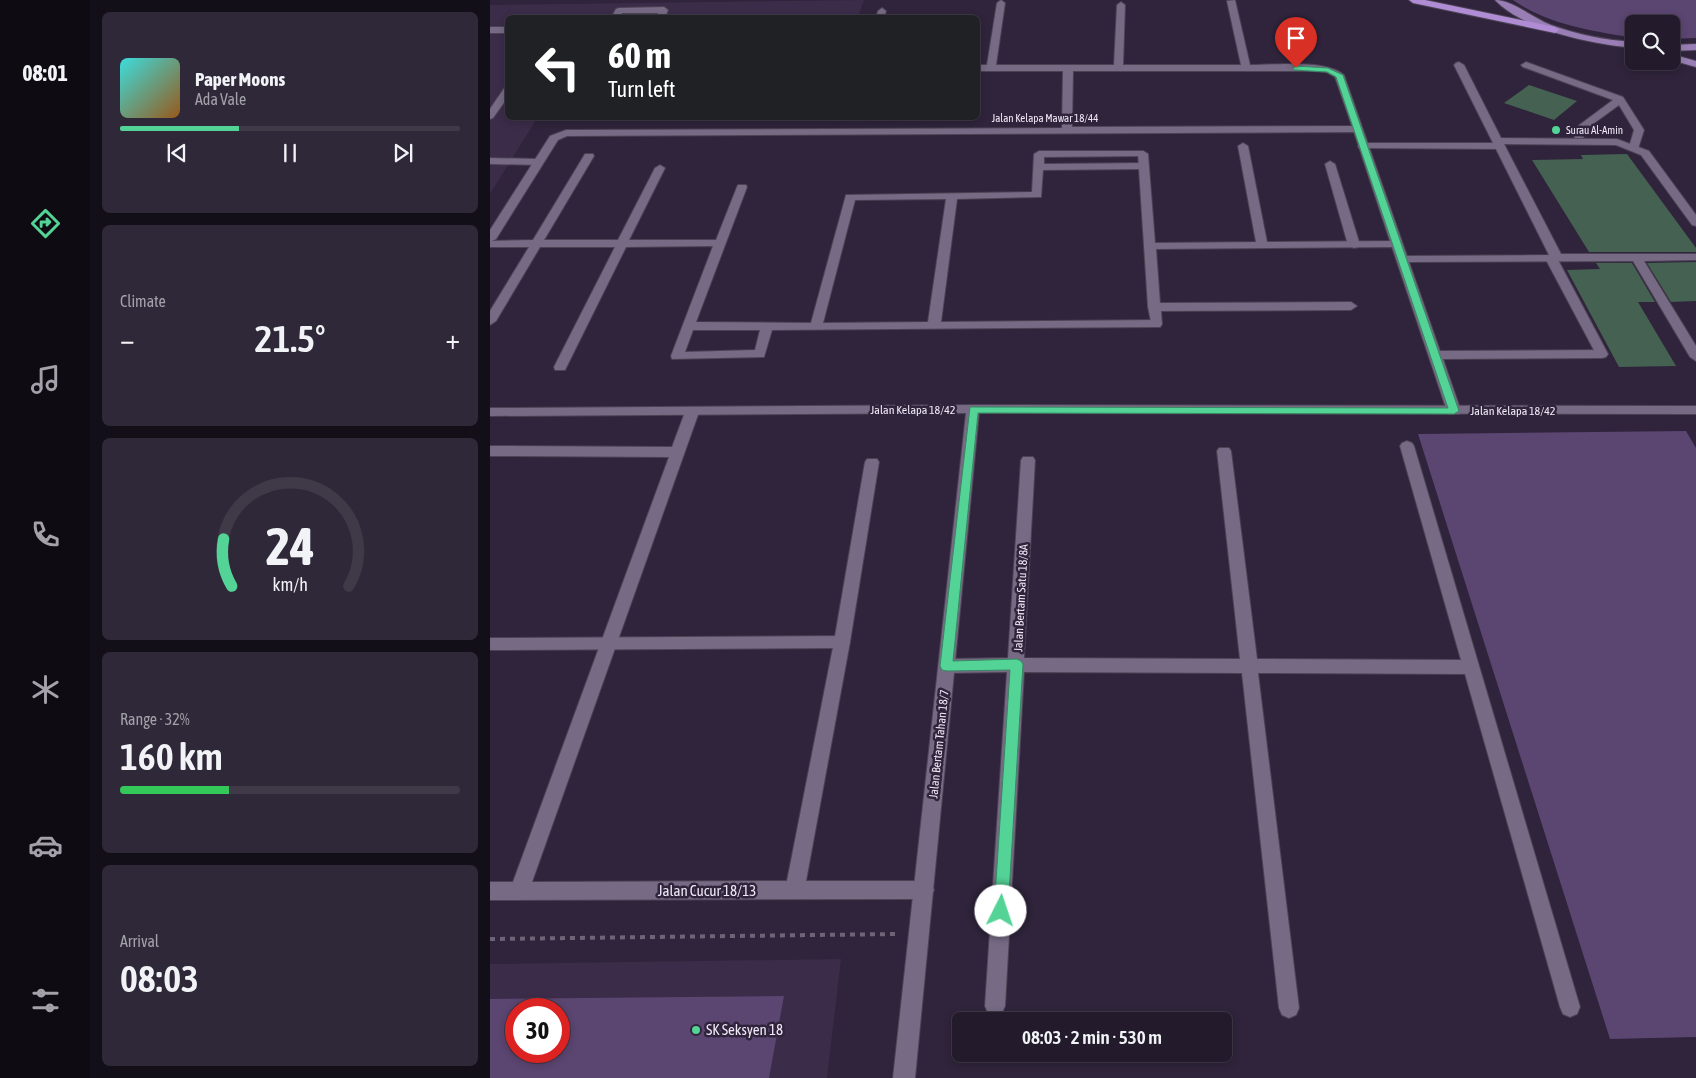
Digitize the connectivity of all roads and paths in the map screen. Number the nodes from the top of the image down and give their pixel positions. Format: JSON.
{"nodes":[{"id":1,"x":1412,"y":0,"type":"edge"},
{"id":2,"x":1499,"y":0,"type":"edge"},
{"id":3,"x":1231,"y":1,"type":"dead end"},
{"id":4,"x":1001,"y":3,"type":"dead end"},
{"id":5,"x":1121,"y":5,"type":"dead end"},
{"id":6,"x":617,"y":15,"type":"edge"},
{"id":7,"x":662,"y":15,"type":"edge"},
{"id":8,"x":490,"y":30,"type":"edge"},
{"id":9,"x":505,"y":30,"type":"edge"},
{"id":10,"x":1555,"y":30,"type":"junction"},
{"id":11,"x":1625,"y":45,"type":"edge"},
{"id":12,"x":1696,"y":47,"type":"edge"},
{"id":13,"x":1680,"y":48,"type":"edge"},
{"id":14,"x":1680,"y":60,"type":"edge"},
{"id":15,"x":1696,"y":64,"type":"edge"},
{"id":16,"x":1459,"y":65,"type":"dead end"},
{"id":17,"x":1526,"y":65,"type":"dead end"},
{"id":18,"x":980,"y":68,"type":"edge"},
{"id":19,"x":991,"y":68,"type":"junction"},
{"id":20,"x":1068,"y":68,"type":"junction"},
{"id":21,"x":1118,"y":68,"type":"junction"},
{"id":22,"x":1246,"y":68,"type":"junction"},
{"id":23,"x":505,"y":94,"type":"edge"},
{"id":24,"x":1620,"y":99,"type":"junction"},
{"id":25,"x":490,"y":116,"type":"edge"},
{"id":26,"x":1358,"y":129,"type":"junction"},
{"id":27,"x":1067,"y":130,"type":"junction"},
{"id":28,"x":1579,"y":136,"type":"dead end"},
{"id":29,"x":1499,"y":143,"type":"junction"},
{"id":30,"x":1242,"y":146,"type":"dead end"},
{"id":31,"x":1363,"y":146,"type":"junction"},
{"id":32,"x":1634,"y":147,"type":"junction"},
{"id":33,"x":589,"y":156,"type":"dead end"},
{"id":34,"x":490,"y":161,"type":"edge"},
{"id":35,"x":539,"y":162,"type":"junction"},
{"id":36,"x":1330,"y":164,"type":"dead end"},
{"id":37,"x":1144,"y":166,"type":"junction"},
{"id":38,"x":1039,"y":167,"type":"junction"},
{"id":39,"x":660,"y":168,"type":"dead end"},
{"id":40,"x":742,"y":187,"type":"dead end"},
{"id":41,"x":952,"y":196,"type":"junction"},
{"id":42,"x":1696,"y":223,"type":"edge"},
{"id":43,"x":490,"y":238,"type":"edge"},
{"id":44,"x":720,"y":243,"type":"junction"},
{"id":45,"x":490,"y":244,"type":"edge"},
{"id":46,"x":536,"y":244,"type":"junction"},
{"id":47,"x":622,"y":244,"type":"junction"},
{"id":48,"x":1354,"y":244,"type":"junction"},
{"id":49,"x":1397,"y":244,"type":"junction"},
{"id":50,"x":1262,"y":245,"type":"junction"},
{"id":51,"x":1150,"y":246,"type":"junction"},
{"id":52,"x":1696,"y":257,"type":"edge"},
{"id":53,"x":1554,"y":258,"type":"junction"},
{"id":54,"x":1636,"y":258,"type":"junction"},
{"id":55,"x":1402,"y":259,"type":"junction"},
{"id":56,"x":1154,"y":306,"type":"junction"},
{"id":57,"x":1351,"y":306,"type":"dead end"},
{"id":58,"x":490,"y":322,"type":"edge"},
{"id":59,"x":688,"y":326,"type":"junction"},
{"id":60,"x":934,"y":326,"type":"junction"},
{"id":61,"x":767,"y":327,"type":"junction"},
{"id":62,"x":816,"y":327,"type":"junction"},
{"id":63,"x":1435,"y":355,"type":"junction"},
{"id":64,"x":1696,"y":357,"type":"edge"},
{"id":65,"x":560,"y":367,"type":"dead end"},
{"id":66,"x":973,"y":409,"type":"junction"},
{"id":67,"x":1696,"y":410,"type":"edge"},
{"id":68,"x":1454,"y":411,"type":"junction"},
{"id":69,"x":490,"y":412,"type":"edge"},
{"id":70,"x":692,"y":412,"type":"junction"},
{"id":71,"x":1407,"y":446,"type":"dead end"},
{"id":72,"x":490,"y":451,"type":"edge"},
{"id":73,"x":1224,"y":451,"type":"dead end"},
{"id":74,"x":678,"y":452,"type":"junction"},
{"id":75,"x":1028,"y":460,"type":"dead end"},
{"id":76,"x":872,"y":462,"type":"dead end"},
{"id":77,"x":842,"y":642,"type":"junction"},
{"id":78,"x":490,"y":644,"type":"edge"},
{"id":79,"x":609,"y":644,"type":"junction"},
{"id":80,"x":1017,"y":664,"type":"junction"},
{"id":81,"x":947,"y":666,"type":"junction"},
{"id":82,"x":1249,"y":666,"type":"junction"},
{"id":83,"x":1471,"y":667,"type":"junction"},
{"id":84,"x":924,"y":890,"type":"junction"},
{"id":85,"x":490,"y":891,"type":"edge"},
{"id":86,"x":519,"y":891,"type":"junction"},
{"id":87,"x":795,"y":891,"type":"junction"},
{"id":88,"x":919,"y":934,"type":"junction"},
{"id":89,"x":490,"y":939,"type":"edge"},
{"id":90,"x":995,"y":1006,"type":"dead end"},
{"id":91,"x":1570,"y":1007,"type":"dead end"},
{"id":92,"x":1289,"y":1008,"type":"dead end"},
{"id":93,"x":904,"y":1078,"type":"edge"}],
"edges":[{"from":1,"to":10,"type":"highway"},
{"from":2,"to":10,"type":"main road"},
{"from":3,"to":22,"type":"street"},
{"from":4,"to":19,"type":"street"},
{"from":5,"to":21,"type":"street"},
{"from":6,"to":7,"type":"street"},
{"from":8,"to":9,"type":"street"},
{"from":10,"to":11,"type":"main road"},
{"from":12,"to":13,"type":"main road"},
{"from":14,"to":15,"type":"main road"},
{"from":16,"to":29,"type":"street"},
{"from":17,"to":24,"type":"street"},
{"from":18,"to":19,"type":"street"},
{"from":19,"to":20,"type":"street"},
{"from":20,"to":21,"type":"street"},
{"from":20,"to":27,"type":"street"},
{"from":21,"to":22,"type":"street"},
{"from":22,"to":26,"type":"street"},
{"from":23,"to":25,"type":"street"},
{"from":24,"to":28,"type":"street"},
{"from":24,"to":32,"type":"street"},
{"from":26,"to":27,"type":"street","name":"Jalan Kelapa Mawar 18/44"},
{"from":26,"to":31,"type":"street"},
{"from":27,"to":35,"type":"street","name":"Jalan Kelapa Mawar 18/44"},
{"from":29,"to":31,"type":"street"},
{"from":29,"to":32,"type":"street"},
{"from":29,"to":53,"type":"street"},
{"from":30,"to":50,"type":"street"},
{"from":31,"to":49,"type":"street"},
{"from":32,"to":42,"type":"street"},
{"from":33,"to":46,"type":"street"},
{"from":34,"to":35,"type":"street"},
{"from":35,"to":43,"type":"street"},
{"from":36,"to":48,"type":"street"},
{"from":37,"to":38,"type":"street"},
{"from":37,"to":38,"type":"street"},
{"from":37,"to":51,"type":"street"},
{"from":38,"to":41,"type":"street"},
{"from":39,"to":47,"type":"street"},
{"from":40,"to":44,"type":"street"},
{"from":41,"to":60,"type":"street"},
{"from":41,"to":62,"type":"street"},
{"from":44,"to":47,"type":"street"},
{"from":44,"to":59,"type":"street"},
{"from":45,"to":46,"type":"street"},
{"from":46,"to":47,"type":"street"},
{"from":46,"to":58,"type":"street"},
{"from":47,"to":65,"type":"street"},
{"from":48,"to":49,"type":"street"},
{"from":48,"to":50,"type":"street"},
{"from":49,"to":55,"type":"street"},
{"from":50,"to":51,"type":"street"},
{"from":51,"to":56,"type":"street"},
{"from":52,"to":54,"type":"street"},
{"from":53,"to":54,"type":"street"},
{"from":53,"to":55,"type":"street"},
{"from":53,"to":63,"type":"street"},
{"from":54,"to":64,"type":"street"},
{"from":55,"to":63,"type":"street"},
{"from":56,"to":57,"type":"street"},
{"from":56,"to":60,"type":"street"},
{"from":59,"to":61,"type":"street"},
{"from":59,"to":61,"type":"street"},
{"from":60,"to":62,"type":"street"},
{"from":61,"to":62,"type":"street"},
{"from":63,"to":68,"type":"street"},
{"from":66,"to":68,"type":"street","name":"Jalan Kelapa 18/42"},
{"from":66,"to":70,"type":"street","name":"Jalan Kelapa 18/42"},
{"from":66,"to":81,"type":"street","name":"Jalan Bertam Tahan 18/7"},
{"from":67,"to":68,"type":"street","name":"Jalan Kelapa 18/42"},
{"from":69,"to":70,"type":"street","name":"Jalan Kelapa 18/42"},
{"from":70,"to":74,"type":"street"},
{"from":71,"to":83,"type":"street"},
{"from":72,"to":74,"type":"street"},
{"from":73,"to":82,"type":"street"},
{"from":74,"to":79,"type":"street"},
{"from":75,"to":80,"type":"street","name":"Jalan Bertam Satu 18/8A"},
{"from":76,"to":77,"type":"street"},
{"from":77,"to":79,"type":"street"},
{"from":77,"to":87,"type":"street"},
{"from":78,"to":79,"type":"street"},
{"from":79,"to":86,"type":"street"},
{"from":80,"to":81,"type":"street"},
{"from":80,"to":82,"type":"street"},
{"from":80,"to":90,"type":"street","name":"Jalan Bertam Satu 18/8A"},
{"from":81,"to":84,"type":"street","name":"Jalan Bertam Tahan 18/7"},
{"from":82,"to":83,"type":"street"},
{"from":82,"to":92,"type":"street"},
{"from":83,"to":91,"type":"street"},
{"from":84,"to":87,"type":"street","name":"Jalan Cucur 18/13"},
{"from":84,"to":88,"type":"street","name":"Jalan Bertam Tahan 18/7"},
{"from":85,"to":86,"type":"street","name":"Jalan Cucur 18/13"},
{"from":86,"to":87,"type":"street","name":"Jalan Cucur 18/13"},
{"from":88,"to":89,"type":"path"},
{"from":88,"to":93,"type":"street","name":"Jalan Bertam Tahan 18/7"}]}
